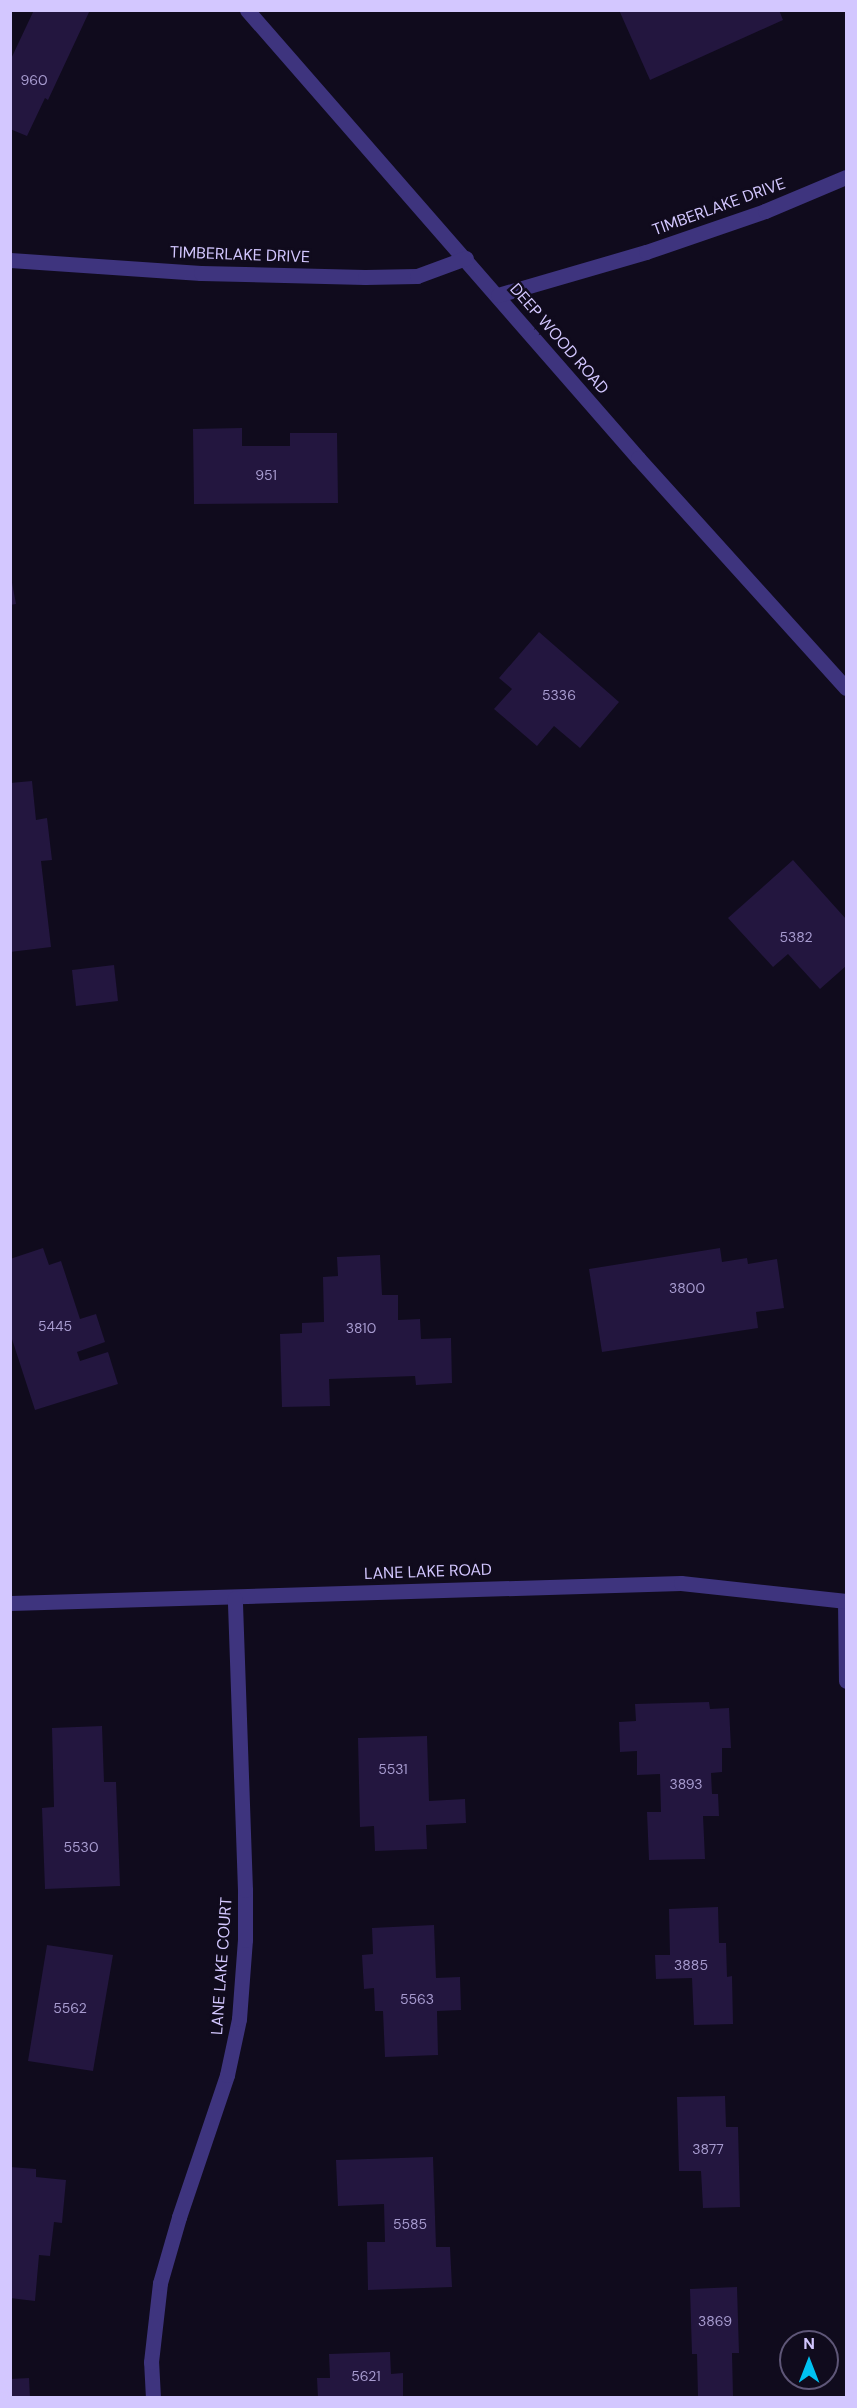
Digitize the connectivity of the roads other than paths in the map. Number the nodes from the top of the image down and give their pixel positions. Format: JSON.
{"nodes":[{"id":1,"x":247,"y":10,"type":"edge"},
{"id":2,"x":846,"y":177,"type":"edge"},
{"id":3,"x":466,"y":258,"type":"junction"},
{"id":4,"x":10,"y":260,"type":"edge"},
{"id":5,"x":498,"y":295,"type":"junction"},
{"id":6,"x":846,"y":687,"type":"edge"},
{"id":7,"x":235,"y":1598,"type":"junction"},
{"id":8,"x":846,"y":1601,"type":"edge"},
{"id":9,"x":10,"y":1603,"type":"edge"},
{"id":10,"x":846,"y":1680,"type":"edge"},
{"id":11,"x":153,"y":2397,"type":"edge"}],
"edges":[{"from":1,"to":3,"type":"street","name":"DEEP WOOD ROAD"},
{"from":2,"to":5,"type":"street","name":"TIMBERLAKE DRIVE"},
{"from":3,"to":4,"type":"street","name":"TIMBERLAKE DRIVE"},
{"from":3,"to":5,"type":"street","name":"DEEP WOOD ROAD"},
{"from":5,"to":6,"type":"street","name":"DEEP WOOD ROAD"},
{"from":7,"to":8,"type":"street","name":"LANE LAKE ROAD"},
{"from":7,"to":9,"type":"street","name":"LANE LAKE ROAD"},
{"from":7,"to":11,"type":"street","name":"LANE LAKE COURT"},
{"from":8,"to":10,"type":"street"}]}
